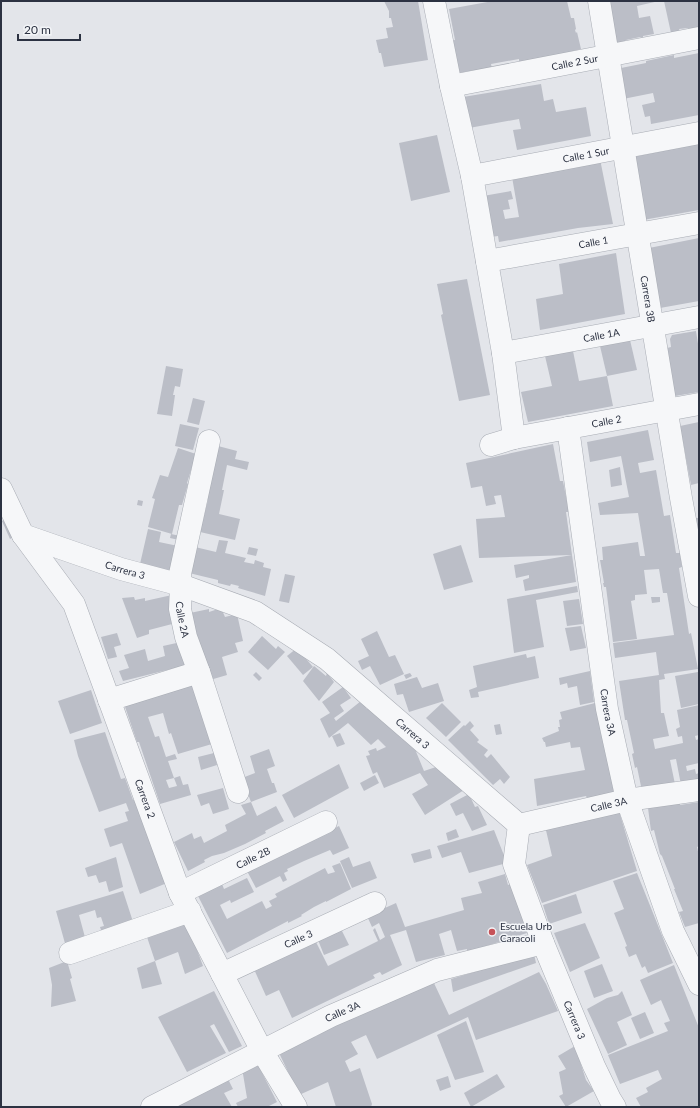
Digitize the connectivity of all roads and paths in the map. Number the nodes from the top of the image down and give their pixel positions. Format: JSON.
{"nodes":[{"id":1,"x":434,"y":1,"type":"edge"},
{"id":2,"x":598,"y":1,"type":"edge"},
{"id":3,"x":699,"y":38,"type":"edge"},
{"id":4,"x":608,"y":56,"type":"junction"},
{"id":5,"x":451,"y":86,"type":"junction"},
{"id":6,"x":699,"y":133,"type":"edge"},
{"id":7,"x":623,"y":148,"type":"junction"},
{"id":8,"x":472,"y":176,"type":"junction"},
{"id":9,"x":699,"y":223,"type":"edge"},
{"id":10,"x":637,"y":234,"type":"junction"},
{"id":11,"x":487,"y":261,"type":"junction"},
{"id":12,"x":699,"y":317,"type":"edge"},
{"id":13,"x":653,"y":325,"type":"junction"},
{"id":14,"x":503,"y":353,"type":"junction"},
{"id":15,"x":699,"y":404,"type":"edge"},
{"id":16,"x":667,"y":410,"type":"junction"},
{"id":17,"x":568,"y":428,"type":"junction"},
{"id":18,"x":514,"y":438,"type":"junction"},
{"id":19,"x":209,"y":441,"type":"dead end"},
{"id":20,"x":491,"y":445,"type":"dead end"},
{"id":21,"x":1,"y":489,"type":"edge"},
{"id":22,"x":690,"y":495,"type":"edge"},
{"id":23,"x":23,"y":535,"type":"junction"},
{"id":24,"x":181,"y":586,"type":"junction"},
{"id":25,"x":699,"y":596,"type":"edge"},
{"id":26,"x":199,"y":672,"type":"junction"},
{"id":27,"x":109,"y":700,"type":"junction"},
{"id":28,"x":699,"y":790,"type":"edge"},
{"id":29,"x":238,"y":792,"type":"dead end"},
{"id":30,"x":627,"y":800,"type":"junction"},
{"id":31,"x":326,"y":822,"type":"dead end"},
{"id":32,"x":520,"y":825,"type":"junction"},
{"id":33,"x":185,"y":902,"type":"junction"},
{"id":34,"x":375,"y":903,"type":"dead end"},
{"id":35,"x":543,"y":943,"type":"junction"},
{"id":36,"x":70,"y":953,"type":"dead end"},
{"id":37,"x":222,"y":974,"type":"junction"},
{"id":38,"x":699,"y":984,"type":"edge"},
{"id":39,"x":262,"y":1051,"type":"junction"},
{"id":40,"x":152,"y":1107,"type":"edge"},
{"id":41,"x":296,"y":1107,"type":"edge"},
{"id":42,"x":615,"y":1107,"type":"edge"}],
"edges":[{"from":1,"to":5,"type":"street"},
{"from":2,"to":4,"type":"street","name":"Carrera 3B"},
{"from":3,"to":4,"type":"street","name":"Calle 2 Sur"},
{"from":4,"to":5,"type":"street","name":"Calle 2 Sur"},
{"from":4,"to":7,"type":"street","name":"Carrera 3B"},
{"from":5,"to":8,"type":"street"},
{"from":6,"to":7,"type":"street","name":"Calle 1 Sur"},
{"from":7,"to":8,"type":"street","name":"Calle 1 Sur"},
{"from":7,"to":10,"type":"street","name":"Carrera 3B"},
{"from":8,"to":11,"type":"street"},
{"from":9,"to":10,"type":"street","name":"Calle 1"},
{"from":10,"to":11,"type":"street","name":"Calle 1"},
{"from":10,"to":13,"type":"street","name":"Carrera 3B"},
{"from":11,"to":14,"type":"street"},
{"from":12,"to":13,"type":"street","name":"Calle 1A"},
{"from":13,"to":14,"type":"street","name":"Calle 1A"},
{"from":13,"to":16,"type":"street","name":"Carrera 3B"},
{"from":14,"to":18,"type":"street"},
{"from":15,"to":16,"type":"street","name":"Calle 2"},
{"from":16,"to":17,"type":"street","name":"Calle 2"},
{"from":16,"to":22,"type":"street","name":"Carrera 3B"},
{"from":17,"to":18,"type":"street","name":"Calle 2"},
{"from":17,"to":30,"type":"street","name":"Carrera 3A"},
{"from":18,"to":20,"type":"street"},
{"from":19,"to":24,"type":"street","name":"Calle 2A"},
{"from":21,"to":23,"type":"street","name":"Carrera 2"},
{"from":22,"to":25,"type":"street","name":"Carrera 3B"},
{"from":23,"to":24,"type":"street","name":"Carrera 3"},
{"from":23,"to":27,"type":"street","name":"Carrera 2"},
{"from":24,"to":26,"type":"street","name":"Calle 2A"},
{"from":24,"to":32,"type":"street","name":"Carrera 3"},
{"from":26,"to":27,"type":"street"},
{"from":26,"to":29,"type":"street","name":"Calle 2A"},
{"from":27,"to":33,"type":"street","name":"Carrera 2"},
{"from":28,"to":30,"type":"street","name":"Calle 3A"},
{"from":30,"to":32,"type":"street","name":"Calle 3A"},
{"from":30,"to":38,"type":"street","name":"Carrera 3A"},
{"from":31,"to":33,"type":"street","name":"Calle 2B"},
{"from":32,"to":35,"type":"street","name":"Carrera 3"},
{"from":33,"to":36,"type":"street"},
{"from":33,"to":37,"type":"street","name":"Carrera 2"},
{"from":34,"to":37,"type":"street","name":"Calle 3"},
{"from":35,"to":39,"type":"street","name":"Calle 3A"},
{"from":35,"to":42,"type":"street","name":"Carrera 3"},
{"from":37,"to":39,"type":"street","name":"Carrera 2"},
{"from":39,"to":40,"type":"street","name":"Calle 3A"},
{"from":39,"to":41,"type":"street","name":"Carrera 2"}]}
